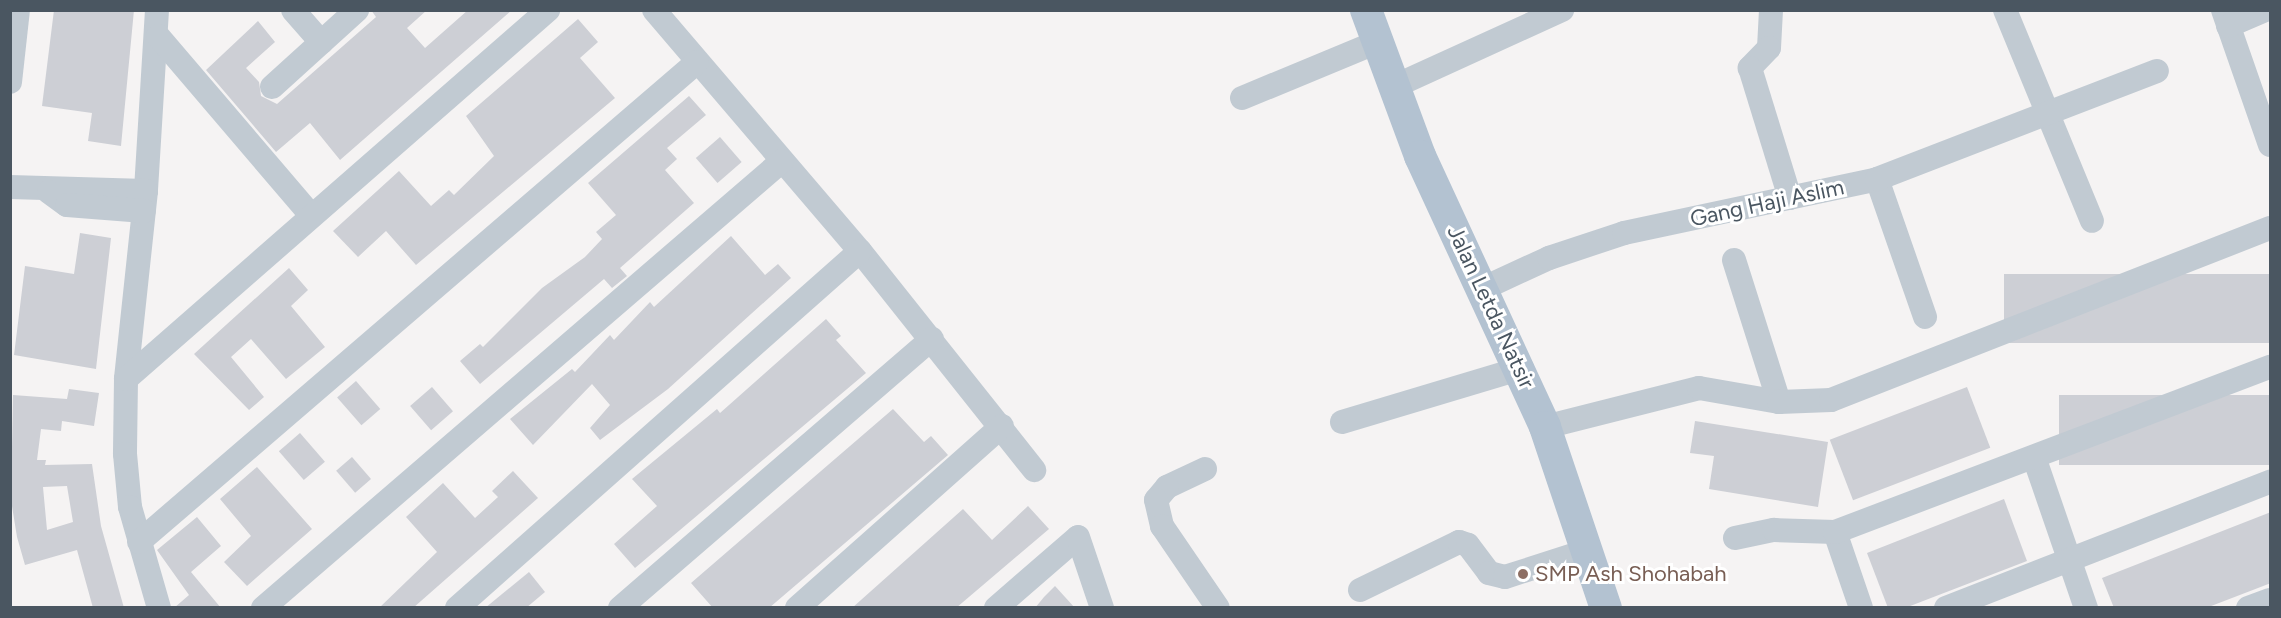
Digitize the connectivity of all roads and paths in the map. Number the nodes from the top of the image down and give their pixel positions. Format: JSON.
{"nodes":[{"id":1,"x":18,"y":10,"type":"edge"},
{"id":2,"x":157,"y":10,"type":"edge"},
{"id":3,"x":293,"y":10,"type":"edge"},
{"id":4,"x":357,"y":10,"type":"edge"},
{"id":5,"x":548,"y":10,"type":"edge"},
{"id":6,"x":654,"y":10,"type":"edge"},
{"id":7,"x":1366,"y":10,"type":"edge"},
{"id":8,"x":1562,"y":10,"type":"edge"},
{"id":9,"x":1771,"y":10,"type":"edge"},
{"id":10,"x":2006,"y":10,"type":"edge"},
{"id":11,"x":2265,"y":10,"type":"edge"},
{"id":12,"x":2226,"y":18,"type":"edge"},
{"id":13,"x":158,"y":36,"type":"junction"},
{"id":14,"x":321,"y":42,"type":"junction"},
{"id":15,"x":1377,"y":42,"type":"junction"},
{"id":16,"x":697,"y":62,"type":"junction"},
{"id":17,"x":2157,"y":71,"type":"dead end"},
{"id":18,"x":10,"y":82,"type":"edge"},
{"id":19,"x":272,"y":87,"type":"dead end"},
{"id":20,"x":1393,"y":87,"type":"junction"},
{"id":21,"x":1242,"y":98,"type":"dead end"},
{"id":22,"x":2048,"y":113,"type":"junction"},
{"id":23,"x":2266,"y":114,"type":"edge"},
{"id":24,"x":2271,"y":145,"type":"edge"},
{"id":25,"x":782,"y":161,"type":"junction"},
{"id":26,"x":1877,"y":179,"type":"junction"},
{"id":27,"x":10,"y":187,"type":"edge"},
{"id":28,"x":1790,"y":198,"type":"junction"},
{"id":29,"x":145,"y":201,"type":"junction"},
{"id":30,"x":311,"y":215,"type":"junction"},
{"id":31,"x":2092,"y":221,"type":"dead end"},
{"id":32,"x":2271,"y":228,"type":"edge"},
{"id":33,"x":861,"y":251,"type":"junction"},
{"id":34,"x":1734,"y":260,"type":"dead end"},
{"id":35,"x":1484,"y":288,"type":"junction"},
{"id":36,"x":1924,"y":317,"type":"dead end"},
{"id":37,"x":932,"y":339,"type":"junction"},
{"id":38,"x":2271,"y":367,"type":"edge"},
{"id":39,"x":1521,"y":368,"type":"junction"},
{"id":40,"x":126,"y":379,"type":"junction"},
{"id":41,"x":1779,"y":402,"type":"junction"},
{"id":42,"x":1342,"y":422,"type":"dead end"},
{"id":43,"x":1002,"y":426,"type":"junction"},
{"id":44,"x":1545,"y":427,"type":"junction"},
{"id":45,"x":2034,"y":457,"type":"junction"},
{"id":46,"x":1205,"y":469,"type":"dead end"},
{"id":47,"x":1034,"y":470,"type":"dead end"},
{"id":48,"x":2271,"y":482,"type":"edge"},
{"id":49,"x":1835,"y":532,"type":"junction"},
{"id":50,"x":1735,"y":538,"type":"dead end"},
{"id":51,"x":139,"y":542,"type":"junction"},
{"id":52,"x":1586,"y":551,"type":"junction"},
{"id":53,"x":2069,"y":557,"type":"junction"},
{"id":54,"x":1360,"y":590,"type":"dead end"},
{"id":55,"x":2271,"y":600,"type":"edge"},
{"id":56,"x":269,"y":606,"type":"edge"},
{"id":57,"x":159,"y":608,"type":"edge"},
{"id":58,"x":457,"y":608,"type":"edge"},
{"id":59,"x":620,"y":608,"type":"edge"},
{"id":60,"x":797,"y":608,"type":"edge"},
{"id":61,"x":996,"y":608,"type":"edge"},
{"id":62,"x":1102,"y":608,"type":"edge"},
{"id":63,"x":1218,"y":608,"type":"edge"},
{"id":64,"x":1606,"y":608,"type":"edge"},
{"id":65,"x":1861,"y":608,"type":"edge"},
{"id":66,"x":1947,"y":608,"type":"edge"},
{"id":67,"x":2086,"y":608,"type":"edge"},
{"id":68,"x":2248,"y":608,"type":"edge"}],
"edges":[{"from":1,"to":18,"type":"street"},
{"from":2,"to":13,"type":"street"},
{"from":3,"to":14,"type":"street"},
{"from":4,"to":14,"type":"street"},
{"from":5,"to":30,"type":"street"},
{"from":6,"to":16,"type":"street"},
{"from":7,"to":15,"type":"main road","name":"Jalan Letda Natsir"},
{"from":8,"to":20,"type":"street"},
{"from":9,"to":28,"type":"street"},
{"from":10,"to":22,"type":"street"},
{"from":11,"to":12,"type":"street"},
{"from":12,"to":23,"type":"street"},
{"from":13,"to":29,"type":"street"},
{"from":13,"to":30,"type":"street"},
{"from":14,"to":19,"type":"street"},
{"from":15,"to":20,"type":"main road","name":"Jalan Letda Natsir"},
{"from":15,"to":21,"type":"street"},
{"from":16,"to":25,"type":"street"},
{"from":16,"to":51,"type":"street"},
{"from":17,"to":22,"type":"street","name":"Gang Haji Aslim"},
{"from":20,"to":35,"type":"main road","name":"Jalan Letda Natsir"},
{"from":22,"to":26,"type":"street","name":"Gang Haji Aslim"},
{"from":22,"to":31,"type":"street"},
{"from":23,"to":24,"type":"street"},
{"from":25,"to":33,"type":"street"},
{"from":25,"to":56,"type":"street"},
{"from":26,"to":28,"type":"street","name":"Gang Haji Aslim"},
{"from":26,"to":36,"type":"street"},
{"from":27,"to":29,"type":"street"},
{"from":28,"to":35,"type":"street","name":"Gang Haji Aslim"},
{"from":29,"to":40,"type":"street"},
{"from":30,"to":40,"type":"street"},
{"from":32,"to":41,"type":"street"},
{"from":33,"to":37,"type":"street"},
{"from":33,"to":58,"type":"street"},
{"from":34,"to":41,"type":"street"},
{"from":35,"to":39,"type":"main road","name":"Jalan Letda Natsir"},
{"from":37,"to":43,"type":"street"},
{"from":37,"to":59,"type":"street"},
{"from":38,"to":45,"type":"street"},
{"from":39,"to":42,"type":"street"},
{"from":39,"to":44,"type":"main road","name":"Jalan Letda Natsir"},
{"from":40,"to":51,"type":"street"},
{"from":41,"to":44,"type":"street"},
{"from":43,"to":47,"type":"street"},
{"from":43,"to":60,"type":"street"},
{"from":44,"to":52,"type":"main road","name":"Jalan Letda Natsir"},
{"from":45,"to":49,"type":"street"},
{"from":45,"to":53,"type":"street"},
{"from":46,"to":63,"type":"street"},
{"from":48,"to":53,"type":"street"},
{"from":49,"to":50,"type":"street"},
{"from":49,"to":65,"type":"street"},
{"from":51,"to":57,"type":"street"},
{"from":52,"to":54,"type":"street"},
{"from":52,"to":64,"type":"main road","name":"Jalan Letda Natsir"},
{"from":53,"to":66,"type":"street"},
{"from":53,"to":67,"type":"street"},
{"from":55,"to":68,"type":"street"},
{"from":61,"to":62,"type":"street"}]}
